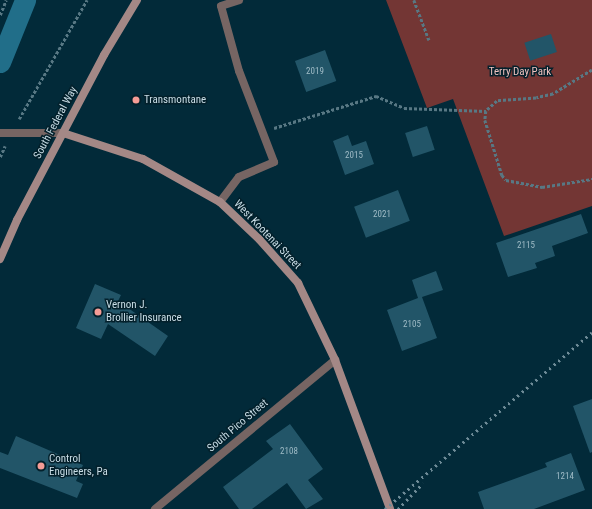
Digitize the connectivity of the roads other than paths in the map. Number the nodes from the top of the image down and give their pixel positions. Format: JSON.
{"nodes":[{"id":1,"x":137,"y":0,"type":"edge"},
{"id":2,"x":239,"y":0,"type":"edge"},
{"id":3,"x":63,"y":133,"type":"junction"},
{"id":4,"x":0,"y":134,"type":"edge"},
{"id":5,"x":220,"y":202,"type":"junction"},
{"id":6,"x":0,"y":259,"type":"edge"},
{"id":7,"x":335,"y":360,"type":"junction"},
{"id":8,"x":155,"y":509,"type":"edge"},
{"id":9,"x":390,"y":509,"type":"edge"}],
"edges":[{"from":1,"to":3,"type":"main road","name":"South Federal Way"},
{"from":2,"to":5,"type":"street"},
{"from":3,"to":4,"type":"street"},
{"from":3,"to":5,"type":"main road","name":"West Kootenai Street"},
{"from":3,"to":6,"type":"main road","name":"South Federal Way"},
{"from":5,"to":7,"type":"main road","name":"West Kootenai Street"},
{"from":7,"to":8,"type":"street","name":"South Pico Street"},
{"from":7,"to":9,"type":"main road","name":"West Kootenai Street"}]}
